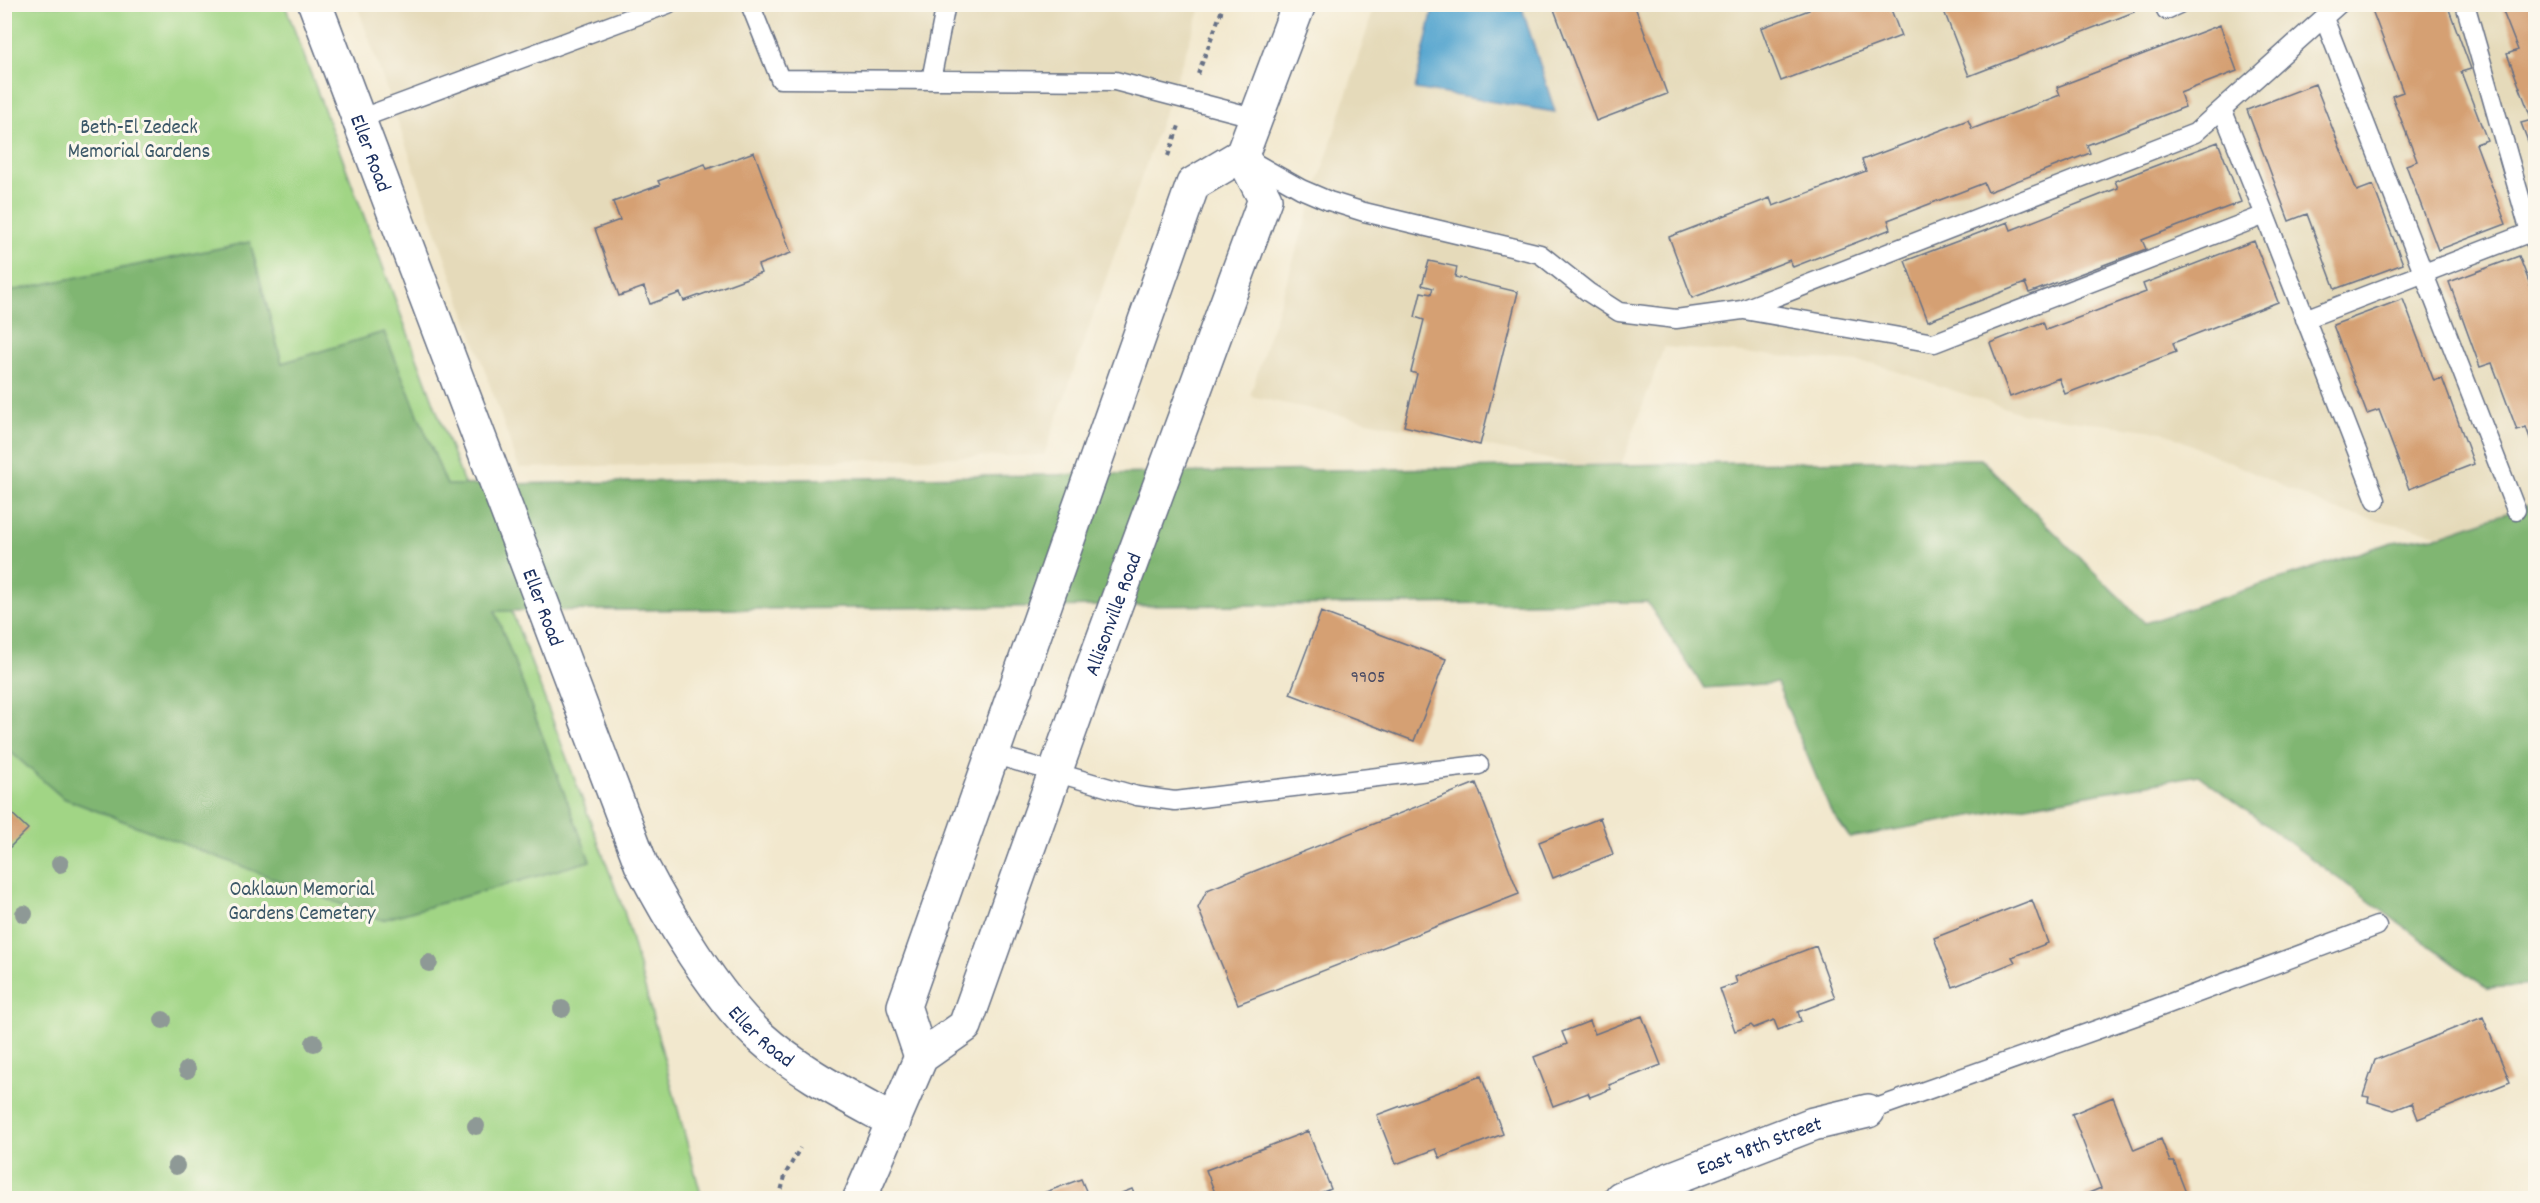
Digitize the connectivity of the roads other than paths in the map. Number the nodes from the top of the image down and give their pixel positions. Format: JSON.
{"nodes":[{"id":1,"x":315,"y":4,"type":"edge"},
{"id":2,"x":668,"y":4,"type":"edge"},
{"id":3,"x":750,"y":4,"type":"edge"},
{"id":4,"x":946,"y":4,"type":"edge"},
{"id":5,"x":1299,"y":4,"type":"edge"},
{"id":6,"x":2164,"y":4,"type":"edge"},
{"id":7,"x":2179,"y":4,"type":"edge"},
{"id":8,"x":2340,"y":4,"type":"edge"},
{"id":9,"x":2465,"y":4,"type":"edge"},
{"id":10,"x":2324,"y":18,"type":"junction"},
{"id":11,"x":931,"y":80,"type":"junction"},
{"id":12,"x":2222,"y":109,"type":"junction"},
{"id":13,"x":1257,"y":118,"type":"junction"},
{"id":14,"x":359,"y":119,"type":"junction"},
{"id":15,"x":1242,"y":155,"type":"junction"},
{"id":16,"x":2265,"y":215,"type":"junction"},
{"id":17,"x":2534,"y":235,"type":"edge"},
{"id":18,"x":2424,"y":274,"type":"junction"},
{"id":19,"x":1742,"y":310,"type":"junction"},
{"id":20,"x":2305,"y":319,"type":"junction"},
{"id":21,"x":2376,"y":500,"type":"dead end"},
{"id":22,"x":2516,"y":510,"type":"dead end"},
{"id":23,"x":992,"y":754,"type":"junction"},
{"id":24,"x":1479,"y":765,"type":"dead end"},
{"id":25,"x":1055,"y":773,"type":"junction"},
{"id":26,"x":2377,"y":926,"type":"dead end"},
{"id":27,"x":921,"y":1057,"type":"junction"},
{"id":28,"x":1868,"y":1111,"type":"joint"},
{"id":29,"x":894,"y":1122,"type":"junction"},
{"id":30,"x":860,"y":1198,"type":"edge"},
{"id":31,"x":1621,"y":1198,"type":"edge"}],
"edges":[{"from":1,"to":14,"type":"main road","name":"Eller Road"},
{"from":2,"to":14,"type":"lane"},
{"from":3,"to":11,"type":"lane"},
{"from":4,"to":11,"type":"lane"},
{"from":5,"to":13,"type":"main road"},
{"from":6,"to":7,"type":"lane"},
{"from":8,"to":10,"type":"lane"},
{"from":9,"to":17,"type":"lane"},
{"from":10,"to":12,"type":"lane"},
{"from":10,"to":18,"type":"lane"},
{"from":11,"to":13,"type":"lane"},
{"from":12,"to":16,"type":"lane"},
{"from":12,"to":19,"type":"lane"},
{"from":13,"to":15,"type":"main road"},
{"from":14,"to":29,"type":"main road","name":"Eller Road"},
{"from":15,"to":19,"type":"lane"},
{"from":15,"to":23,"type":"main road"},
{"from":15,"to":25,"type":"main road","name":"Allisonville Road"},
{"from":16,"to":19,"type":"lane"},
{"from":16,"to":20,"type":"lane"},
{"from":17,"to":18,"type":"lane"},
{"from":18,"to":20,"type":"lane"},
{"from":18,"to":22,"type":"lane"},
{"from":20,"to":21,"type":"lane"},
{"from":23,"to":25,"type":"lane"},
{"from":23,"to":27,"type":"main road"},
{"from":24,"to":25,"type":"lane"},
{"from":25,"to":27,"type":"main road","name":"Allisonville Road"},
{"from":26,"to":28,"type":"lane"},
{"from":27,"to":29,"type":"main road"},
{"from":28,"to":31,"type":"main road","name":"East 98th Street"},
{"from":29,"to":30,"type":"main road"}]}
